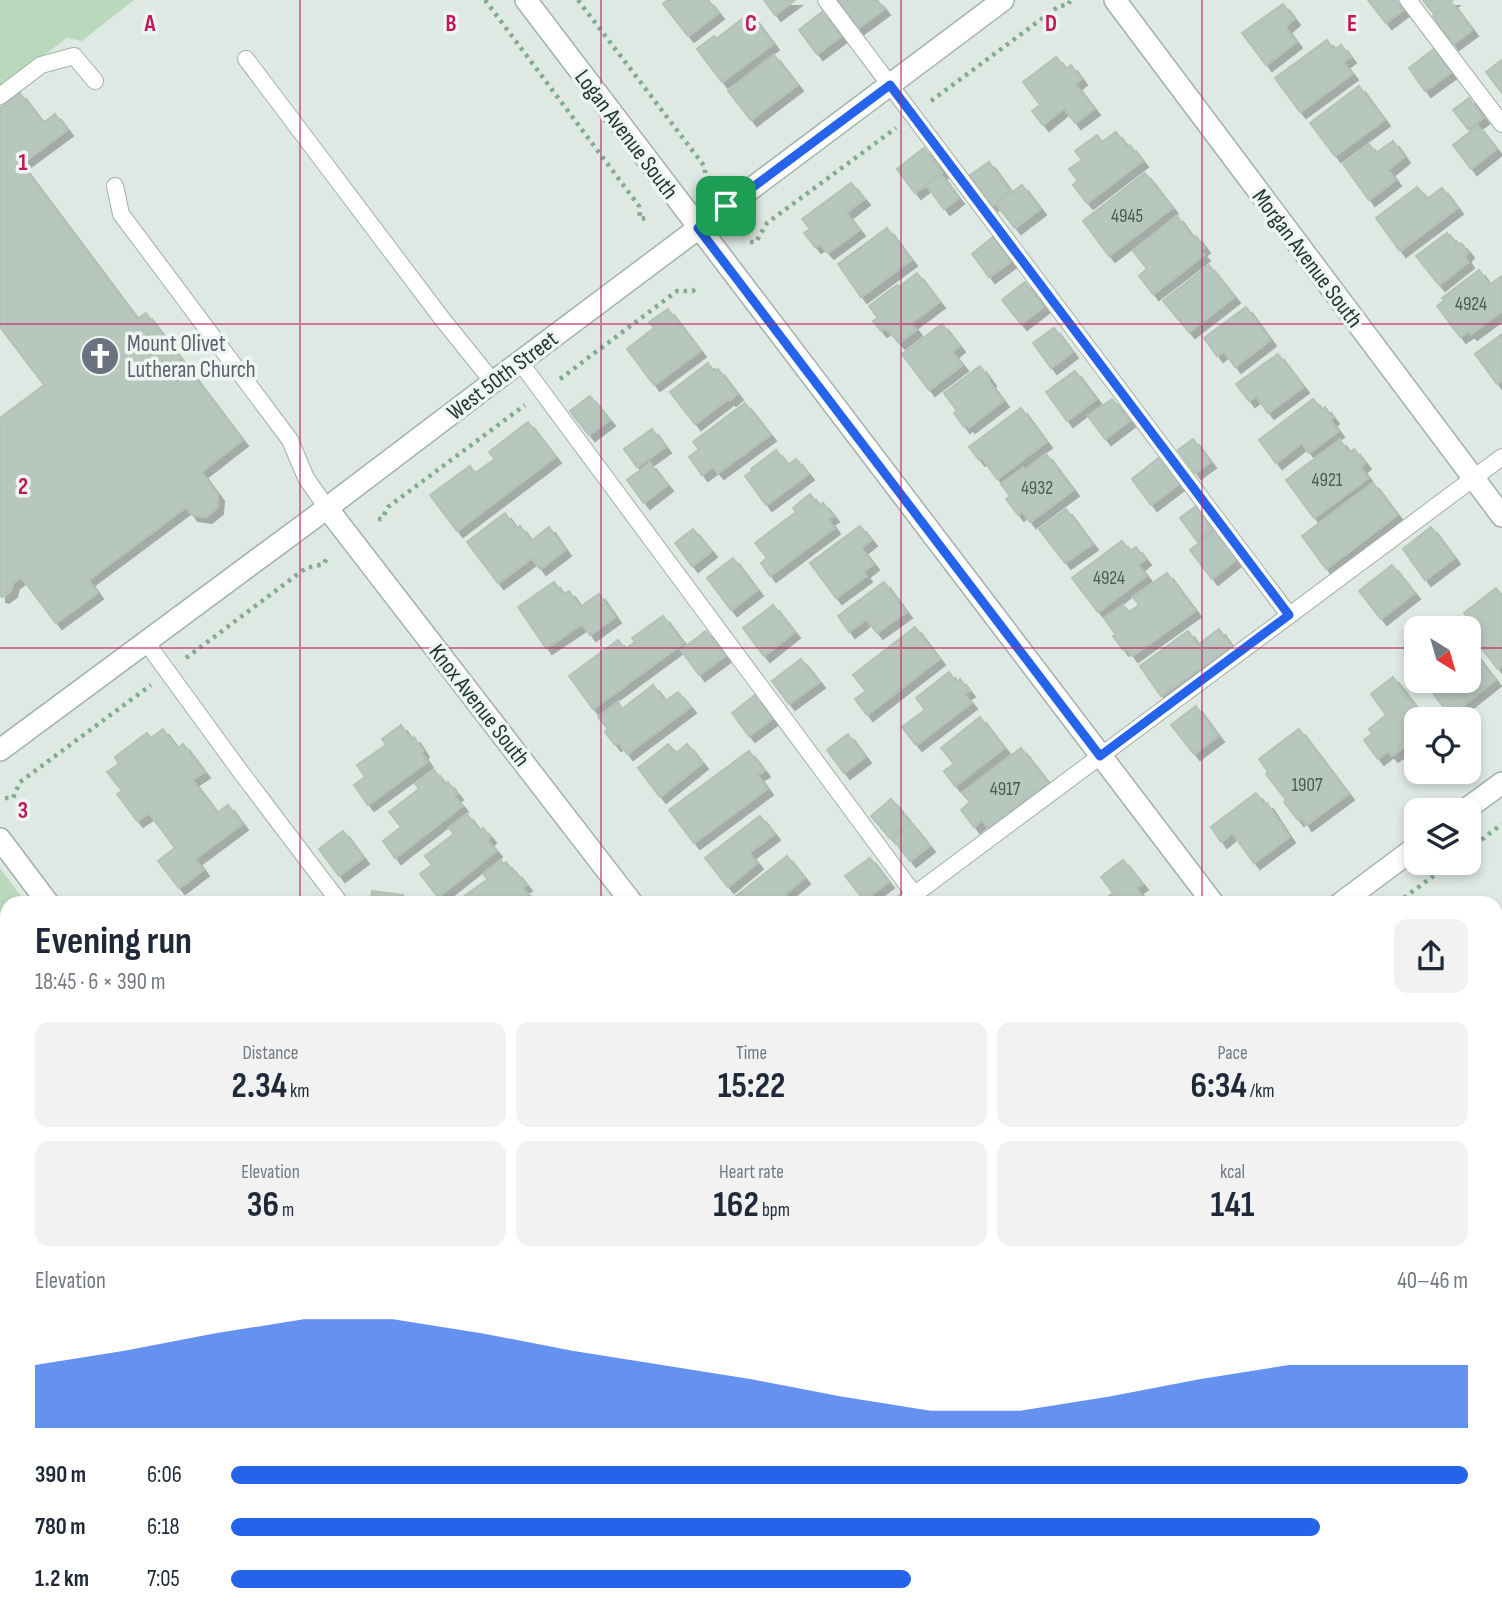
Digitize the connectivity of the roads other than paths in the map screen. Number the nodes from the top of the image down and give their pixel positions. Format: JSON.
{"nodes":[{"id":1,"x":526,"y":0,"type":"edge"},
{"id":2,"x":826,"y":0,"type":"edge"},
{"id":3,"x":1003,"y":0,"type":"edge"},
{"id":4,"x":1115,"y":0,"type":"edge"},
{"id":5,"x":1408,"y":0,"type":"edge"},
{"id":6,"x":246,"y":59,"type":"dead end"},
{"id":7,"x":95,"y":81,"type":"dead end"},
{"id":8,"x":890,"y":85,"type":"junction"},
{"id":9,"x":0,"y":96,"type":"edge"},
{"id":10,"x":1502,"y":124,"type":"edge"},
{"id":11,"x":115,"y":187,"type":"dead end"},
{"id":12,"x":698,"y":228,"type":"junction"},
{"id":13,"x":520,"y":362,"type":"junction"},
{"id":14,"x":493,"y":382,"type":"junction"},
{"id":15,"x":1502,"y":457,"type":"edge"},
{"id":16,"x":1473,"y":478,"type":"junction"},
{"id":17,"x":327,"y":508,"type":"junction"},
{"id":18,"x":1502,"y":516,"type":"edge"},
{"id":19,"x":1289,"y":615,"type":"junction"},
{"id":20,"x":146,"y":642,"type":"junction"},
{"id":21,"x":0,"y":750,"type":"edge"},
{"id":22,"x":1100,"y":756,"type":"junction"},
{"id":23,"x":1502,"y":783,"type":"edge"},
{"id":24,"x":1481,"y":798,"type":"edge"},
{"id":25,"x":0,"y":839,"type":"edge"},
{"id":26,"x":1404,"y":856,"type":"edge"},
{"id":27,"x":43,"y":896,"type":"edge"},
{"id":28,"x":335,"y":896,"type":"edge"},
{"id":29,"x":627,"y":896,"type":"edge"},
{"id":30,"x":907,"y":896,"type":"edge"},
{"id":31,"x":913,"y":896,"type":"edge"},
{"id":32,"x":1208,"y":896,"type":"edge"},
{"id":33,"x":1350,"y":896,"type":"edge"}],
"edges":[{"from":1,"to":12,"type":"street","name":"Logan Avenue South"},
{"from":2,"to":8,"type":"lane"},
{"from":3,"to":8,"type":"street","name":"West 50th Street"},
{"from":4,"to":16,"type":"street","name":"Morgan Avenue South"},
{"from":5,"to":10,"type":"lane"},
{"from":6,"to":14,"type":"lane"},
{"from":7,"to":9,"type":"lane"},
{"from":8,"to":12,"type":"street","name":"West 50th Street"},
{"from":8,"to":19,"type":"lane"},
{"from":11,"to":17,"type":"lane"},
{"from":12,"to":13,"type":"street","name":"West 50th Street"},
{"from":12,"to":22,"type":"street","name":"Logan Avenue South"},
{"from":13,"to":14,"type":"street","name":"West 50th Street"},
{"from":13,"to":30,"type":"lane"},
{"from":14,"to":17,"type":"street","name":"West 50th Street"},
{"from":15,"to":16,"type":"lane"},
{"from":16,"to":18,"type":"street","name":"Morgan Avenue South"},
{"from":16,"to":19,"type":"lane"},
{"from":17,"to":20,"type":"street","name":"West 50th Street"},
{"from":17,"to":29,"type":"street","name":"Knox Avenue South"},
{"from":19,"to":22,"type":"lane"},
{"from":20,"to":21,"type":"street","name":"West 50th Street"},
{"from":20,"to":28,"type":"lane"},
{"from":22,"to":31,"type":"lane"},
{"from":22,"to":32,"type":"street","name":"Logan Avenue South"},
{"from":23,"to":24,"type":"street"},
{"from":25,"to":27,"type":"street"},
{"from":26,"to":33,"type":"street"}]}
